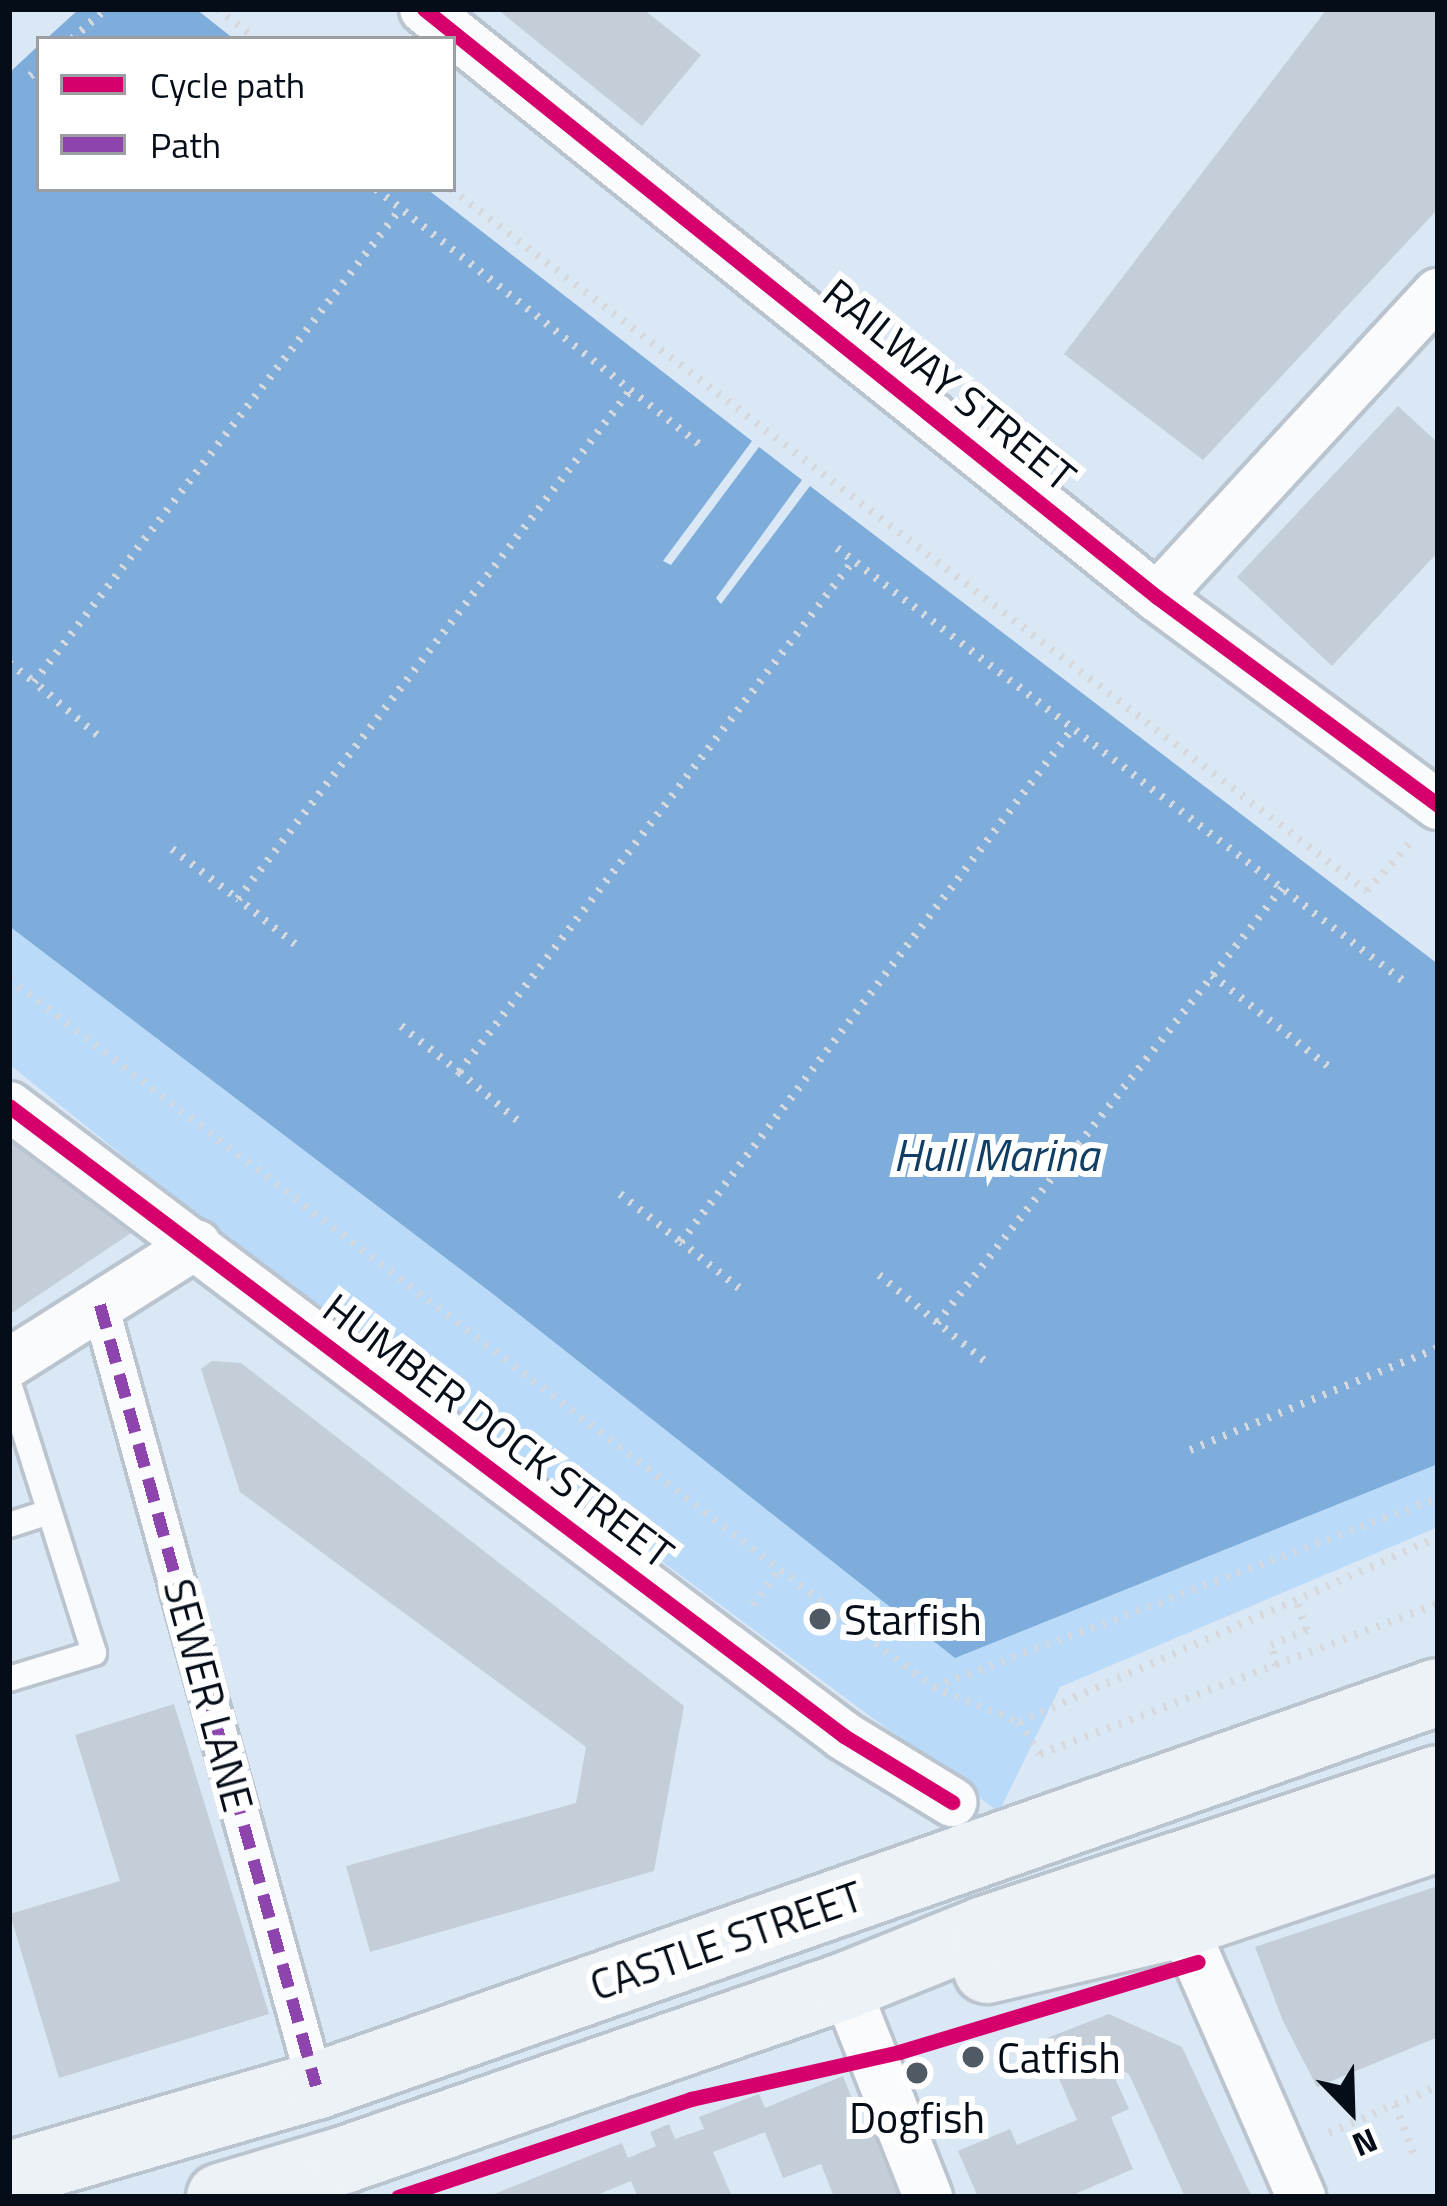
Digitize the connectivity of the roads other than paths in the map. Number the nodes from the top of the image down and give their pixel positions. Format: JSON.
{"nodes":[{"id":1,"x":424,"y":9,"type":"edge"},
{"id":2,"x":1438,"y":293,"type":"edge"},
{"id":3,"x":1157,"y":597,"type":"junction"},
{"id":4,"x":1431,"y":816,"type":"edge"},
{"id":5,"x":9,"y":1106,"type":"edge"},
{"id":6,"x":197,"y":1244,"type":"junction"},
{"id":7,"x":100,"y":1305,"type":"junction"},
{"id":8,"x":9,"y":1363,"type":"edge"},
{"id":9,"x":9,"y":1383,"type":"edge"},
{"id":10,"x":47,"y":1513,"type":"junction"},
{"id":11,"x":9,"y":1525,"type":"edge"},
{"id":12,"x":9,"y":1679,"type":"edge"},
{"id":13,"x":1438,"y":1692,"type":"edge"},
{"id":14,"x":1438,"y":1779,"type":"edge"},
{"id":15,"x":952,"y":1802,"type":"dead end"},
{"id":16,"x":1438,"y":1838,"type":"edge"},
{"id":17,"x":1182,"y":1924,"type":"junction"},
{"id":18,"x":844,"y":1986,"type":"junction"},
{"id":19,"x":316,"y":2086,"type":"junction"},
{"id":20,"x":9,"y":2175,"type":"edge"},
{"id":21,"x":349,"y":2178,"type":"edge"},
{"id":22,"x":220,"y":2197,"type":"edge"},
{"id":23,"x":928,"y":2197,"type":"edge"},
{"id":24,"x":1301,"y":2197,"type":"edge"}],
"edges":[{"from":1,"to":3,"type":"street","name":"RAILWAY STREET"},
{"from":2,"to":3,"type":"street"},
{"from":3,"to":4,"type":"street","name":"RAILWAY STREET"},
{"from":5,"to":6,"type":"street","name":"HUMBER DOCK STREET"},
{"from":6,"to":7,"type":"street"},
{"from":6,"to":15,"type":"street","name":"HUMBER DOCK STREET"},
{"from":7,"to":8,"type":"street"},
{"from":7,"to":19,"type":"street","name":"SEWER LANE"},
{"from":9,"to":10,"type":"lane"},
{"from":10,"to":11,"type":"lane"},
{"from":10,"to":12,"type":"lane"},
{"from":13,"to":19,"type":"highway","name":"CASTLE STREET"},
{"from":14,"to":18,"type":"highway"},
{"from":16,"to":17,"type":"highway"},
{"from":17,"to":18,"type":"highway"},
{"from":17,"to":24,"type":"street"},
{"from":18,"to":21,"type":"highway","name":"CASTLE STREET"},
{"from":18,"to":23,"type":"street"},
{"from":19,"to":20,"type":"highway","name":"CASTLE STREET"},
{"from":21,"to":22,"type":"highway","name":"CASTLE STREET"}]}
